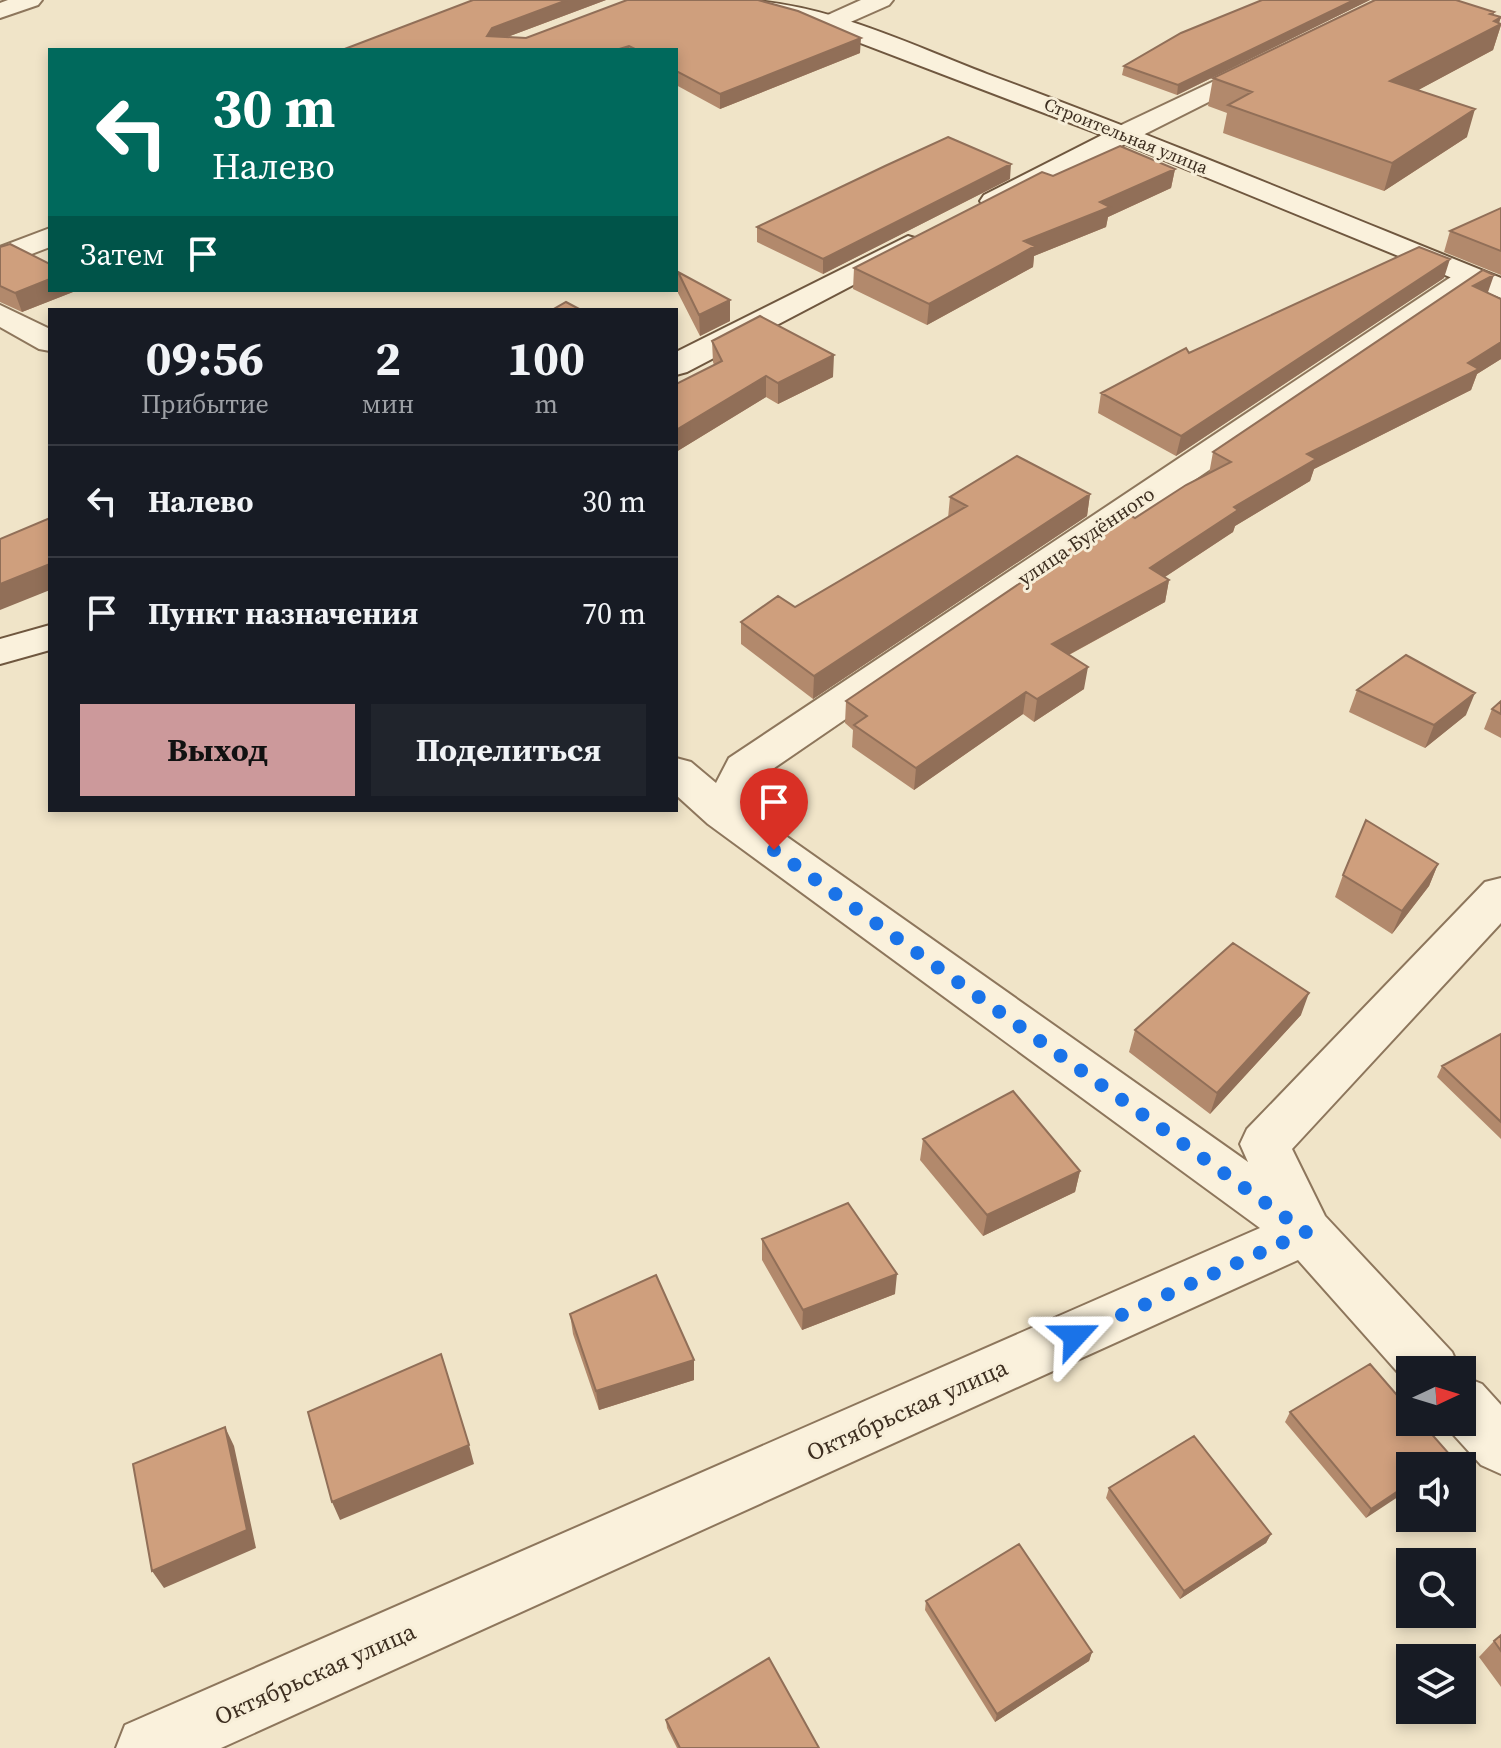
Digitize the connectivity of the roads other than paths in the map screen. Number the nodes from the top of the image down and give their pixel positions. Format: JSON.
{"nodes":[{"id":1,"x":30,"y":0,"type":"edge"},
{"id":2,"x":744,"y":0,"type":"edge"},
{"id":3,"x":881,"y":0,"type":"edge"},
{"id":4,"x":0,"y":11,"type":"edge"},
{"id":5,"x":829,"y":23,"type":"junction"},
{"id":6,"x":1282,"y":56,"type":"edge"},
{"id":7,"x":1124,"y":134,"type":"junction"},
{"id":8,"x":970,"y":213,"type":"edge"},
{"id":9,"x":928,"y":235,"type":"edge"},
{"id":10,"x":48,"y":238,"type":"edge"},
{"id":11,"x":0,"y":257,"type":"edge"},
{"id":12,"x":1486,"y":283,"type":"edge"},
{"id":13,"x":0,"y":314,"type":"edge"},
{"id":14,"x":48,"y":341,"type":"edge"},
{"id":15,"x":678,"y":364,"type":"edge"},
{"id":16,"x":48,"y":638,"type":"edge"},
{"id":17,"x":0,"y":652,"type":"edge"},
{"id":18,"x":678,"y":774,"type":"edge"},
{"id":19,"x":723,"y":813,"type":"junction"},
{"id":20,"x":1501,"y":894,"type":"edge"},
{"id":21,"x":1306,"y":1232,"type":"junction"},
{"id":22,"x":1419,"y":1356,"type":"edge"},
{"id":23,"x":1476,"y":1418,"type":"edge"},
{"id":24,"x":1501,"y":1446,"type":"edge"},
{"id":25,"x":148,"y":1748,"type":"edge"}],
"edges":[{"from":1,"to":4,"type":"street"},
{"from":2,"to":5,"type":"street","name":"Строительная улица"},
{"from":3,"to":5,"type":"street"},
{"from":5,"to":7,"type":"street","name":"Строительная улица"},
{"from":6,"to":7,"type":"street"},
{"from":7,"to":8,"type":"street"},
{"from":7,"to":12,"type":"street","name":"Строительная улица"},
{"from":9,"to":15,"type":"street"},
{"from":10,"to":11,"type":"street"},
{"from":12,"to":19,"type":"street","name":"улица Будённого"},
{"from":13,"to":14,"type":"street"},
{"from":16,"to":17,"type":"street"},
{"from":18,"to":19,"type":"street"},
{"from":19,"to":21,"type":"street"},
{"from":20,"to":21,"type":"street"},
{"from":21,"to":22,"type":"street"},
{"from":21,"to":25,"type":"street","name":"Октябрьская улица"},
{"from":23,"to":24,"type":"street"}]}
